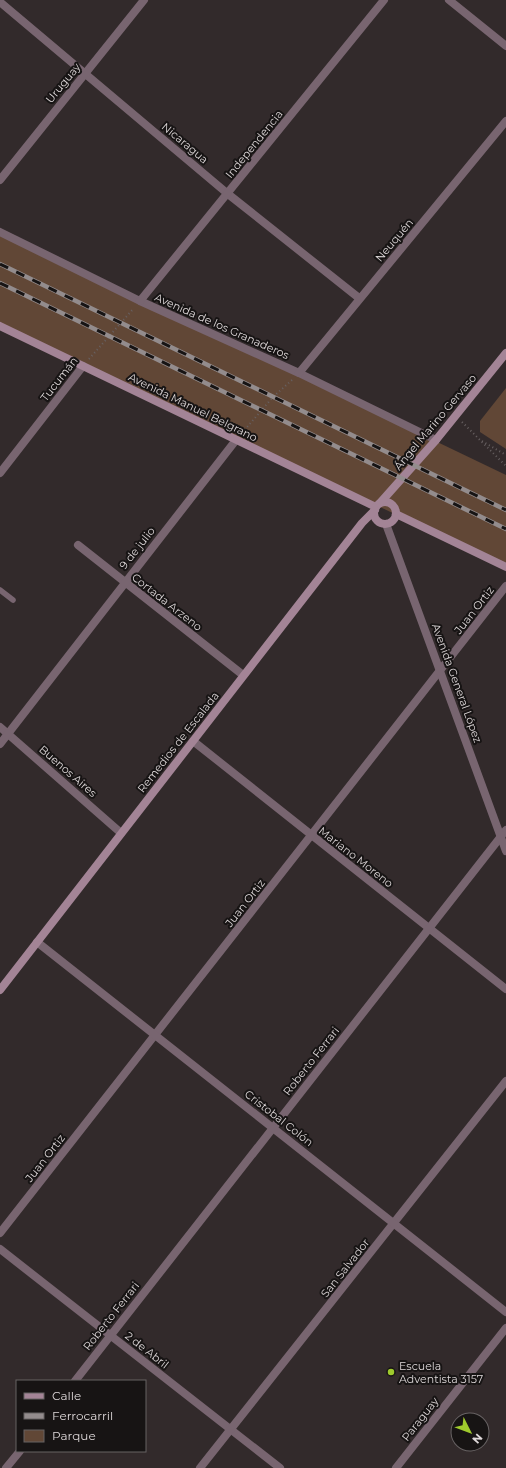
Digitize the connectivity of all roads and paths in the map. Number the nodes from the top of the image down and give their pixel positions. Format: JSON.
{"nodes":[{"id":1,"x":144,"y":0,"type":"edge"},
{"id":2,"x":384,"y":0,"type":"edge"},
{"id":3,"x":449,"y":0,"type":"edge"},
{"id":4,"x":0,"y":2,"type":"edge"},
{"id":5,"x":506,"y":46,"type":"edge"},
{"id":6,"x":85,"y":74,"type":"junction"},
{"id":7,"x":506,"y":122,"type":"edge"},
{"id":8,"x":0,"y":180,"type":"edge"},
{"id":9,"x":228,"y":194,"type":"junction"},
{"id":10,"x":0,"y":232,"type":"edge"},
{"id":11,"x":359,"y":298,"type":"junction"},
{"id":12,"x":140,"y":301,"type":"junction"},
{"id":13,"x":0,"y":326,"type":"edge"},
{"id":14,"x":506,"y":353,"type":"edge"},
{"id":15,"x":83,"y":366,"type":"junction"},
{"id":16,"x":300,"y":373,"type":"junction"},
{"id":17,"x":456,"y":416,"type":"junction"},
{"id":18,"x":479,"y":439,"type":"junction"},
{"id":19,"x":236,"y":440,"type":"junction"},
{"id":20,"x":436,"y":440,"type":"junction"},
{"id":21,"x":506,"y":455,"type":"edge"},
{"id":22,"x":506,"y":466,"type":"edge"},
{"id":23,"x":0,"y":473,"type":"edge"},
{"id":24,"x":377,"y":506,"type":"junction"},
{"id":25,"x":396,"y":514,"type":"junction"},
{"id":26,"x":386,"y":524,"type":"junction"},
{"id":27,"x":78,"y":546,"type":"dead end"},
{"id":28,"x":506,"y":567,"type":"edge"},
{"id":29,"x":124,"y":582,"type":"junction"},
{"id":30,"x":506,"y":586,"type":"edge"},
{"id":31,"x":0,"y":590,"type":"edge"},
{"id":32,"x":13,"y":600,"type":"dead end"},
{"id":33,"x":441,"y":670,"type":"junction"},
{"id":34,"x":243,"y":676,"type":"junction"},
{"id":35,"x":0,"y":727,"type":"edge"},
{"id":36,"x":8,"y":733,"type":"junction"},
{"id":37,"x":193,"y":741,"type":"junction"},
{"id":38,"x":0,"y":744,"type":"edge"},
{"id":39,"x":121,"y":833,"type":"junction"},
{"id":40,"x":503,"y":834,"type":"edge"},
{"id":41,"x":311,"y":835,"type":"junction"},
{"id":42,"x":506,"y":851,"type":"edge"},
{"id":43,"x":429,"y":928,"type":"junction"},
{"id":44,"x":37,"y":942,"type":"junction"},
{"id":45,"x":506,"y":989,"type":"edge"},
{"id":46,"x":0,"y":990,"type":"edge"},
{"id":47,"x":155,"y":1034,"type":"junction"},
{"id":48,"x":506,"y":1081,"type":"edge"},
{"id":49,"x":273,"y":1128,"type":"junction"},
{"id":50,"x":394,"y":1223,"type":"junction"},
{"id":51,"x":0,"y":1233,"type":"edge"},
{"id":52,"x":0,"y":1249,"type":"edge"},
{"id":53,"x":506,"y":1312,"type":"edge"},
{"id":54,"x":506,"y":1328,"type":"edge"},
{"id":55,"x":111,"y":1335,"type":"junction"},
{"id":56,"x":75,"y":1380,"type":"edge"},
{"id":57,"x":231,"y":1429,"type":"junction"},
{"id":58,"x":19,"y":1452,"type":"edge"},
{"id":59,"x":6,"y":1468,"type":"edge"},
{"id":60,"x":200,"y":1468,"type":"edge"},
{"id":61,"x":280,"y":1468,"type":"edge"},
{"id":62,"x":396,"y":1468,"type":"edge"}],
"edges":[{"from":1,"to":6,"type":"street","name":"Uruguay"},
{"from":2,"to":9,"type":"street","name":"Independencia"},
{"from":3,"to":5,"type":"street"},
{"from":4,"to":6,"type":"street","name":"Nicaragua"},
{"from":6,"to":8,"type":"street","name":"Uruguay"},
{"from":6,"to":9,"type":"street","name":"Nicaragua"},
{"from":7,"to":11,"type":"street","name":"Neuquén"},
{"from":9,"to":11,"type":"street","name":"Nicaragua"},
{"from":9,"to":12,"type":"street","name":"Independencia"},
{"from":10,"to":12,"type":"street","name":"Avenida de los Granaderos"},
{"from":11,"to":16,"type":"street","name":"Neuquén"},
{"from":12,"to":15,"type":"path","name":"Tucumán"},
{"from":12,"to":16,"type":"street","name":"Avenida de los Granaderos"},
{"from":13,"to":15,"type":"main road","name":"Avenida Manuel Belgrano"},
{"from":14,"to":17,"type":"main road","name":"Ángel Marino Gervaso"},
{"from":15,"to":19,"type":"main road","name":"Avenida Manuel Belgrano"},
{"from":15,"to":23,"type":"street","name":"Tucumán"},
{"from":16,"to":19,"type":"path"},
{"from":16,"to":20,"type":"street","name":"Avenida de los Granaderos"},
{"from":17,"to":18,"type":"path"},
{"from":17,"to":20,"type":"main road","name":"Ángel Marino Gervaso"},
{"from":18,"to":21,"type":"path"},
{"from":18,"to":22,"type":"path"},
{"from":19,"to":24,"type":"main road","name":"Avenida Manuel Belgrano"},
{"from":19,"to":29,"type":"street","name":"9 de julio"},
{"from":20,"to":24,"type":"main road","name":"Ángel Marino Gervaso"},
{"from":24,"to":25,"type":"main road"},
{"from":24,"to":26,"type":"main road"},
{"from":24,"to":34,"type":"main road","name":"Remedios de Escalada"},
{"from":25,"to":26,"type":"main road"},
{"from":25,"to":28,"type":"main road"},
{"from":26,"to":33,"type":"street","name":"Avenida General López"},
{"from":27,"to":29,"type":"street","name":"Cortada Arzeno"},
{"from":29,"to":34,"type":"street","name":"Cortada Arzeno"},
{"from":29,"to":36,"type":"street","name":"9 de julio"},
{"from":30,"to":33,"type":"street","name":"Juan Ortiz"},
{"from":31,"to":32,"type":"lane"},
{"from":33,"to":40,"type":"street","name":"Avenida General López"},
{"from":33,"to":41,"type":"street","name":"Juan Ortiz"},
{"from":34,"to":37,"type":"main road","name":"Remedios de Escalada"},
{"from":35,"to":36,"type":"street","name":"Buenos Aires"},
{"from":36,"to":38,"type":"street","name":"9 de julio"},
{"from":36,"to":39,"type":"street","name":"Buenos Aires"},
{"from":37,"to":39,"type":"main road","name":"Remedios de Escalada"},
{"from":37,"to":41,"type":"street","name":"Mariano Moreno"},
{"from":39,"to":44,"type":"main road","name":"Remedios de Escalada"},
{"from":40,"to":42,"type":"street","name":"Avenida General López"},
{"from":40,"to":43,"type":"street","name":"Roberto Ferrari"},
{"from":41,"to":43,"type":"street","name":"Mariano Moreno"},
{"from":41,"to":47,"type":"street","name":"Juan Ortiz"},
{"from":43,"to":45,"type":"street","name":"Mariano Moreno"},
{"from":43,"to":49,"type":"street","name":"Roberto Ferrari"},
{"from":44,"to":46,"type":"main road","name":"Remedios de Escalada"},
{"from":44,"to":47,"type":"street","name":"Cristobal Colón"},
{"from":47,"to":49,"type":"street","name":"Cristobal Colón"},
{"from":47,"to":51,"type":"street","name":"Juan Ortiz"},
{"from":48,"to":50,"type":"street","name":"San Salvador"},
{"from":49,"to":50,"type":"street","name":"Cristobal Colón"},
{"from":49,"to":55,"type":"street","name":"Roberto Ferrari"},
{"from":50,"to":53,"type":"street","name":"Cristobal Colón"},
{"from":50,"to":57,"type":"street","name":"San Salvador"},
{"from":52,"to":55,"type":"street","name":"2 de Abril"},
{"from":54,"to":62,"type":"street","name":"Paraguay"},
{"from":55,"to":56,"type":"street","name":"Roberto Ferrari"},
{"from":55,"to":57,"type":"street","name":"2 de Abril"},
{"from":57,"to":60,"type":"street","name":"San Salvador"},
{"from":57,"to":61,"type":"street","name":"2 de Abril"},
{"from":58,"to":59,"type":"street"}]}
